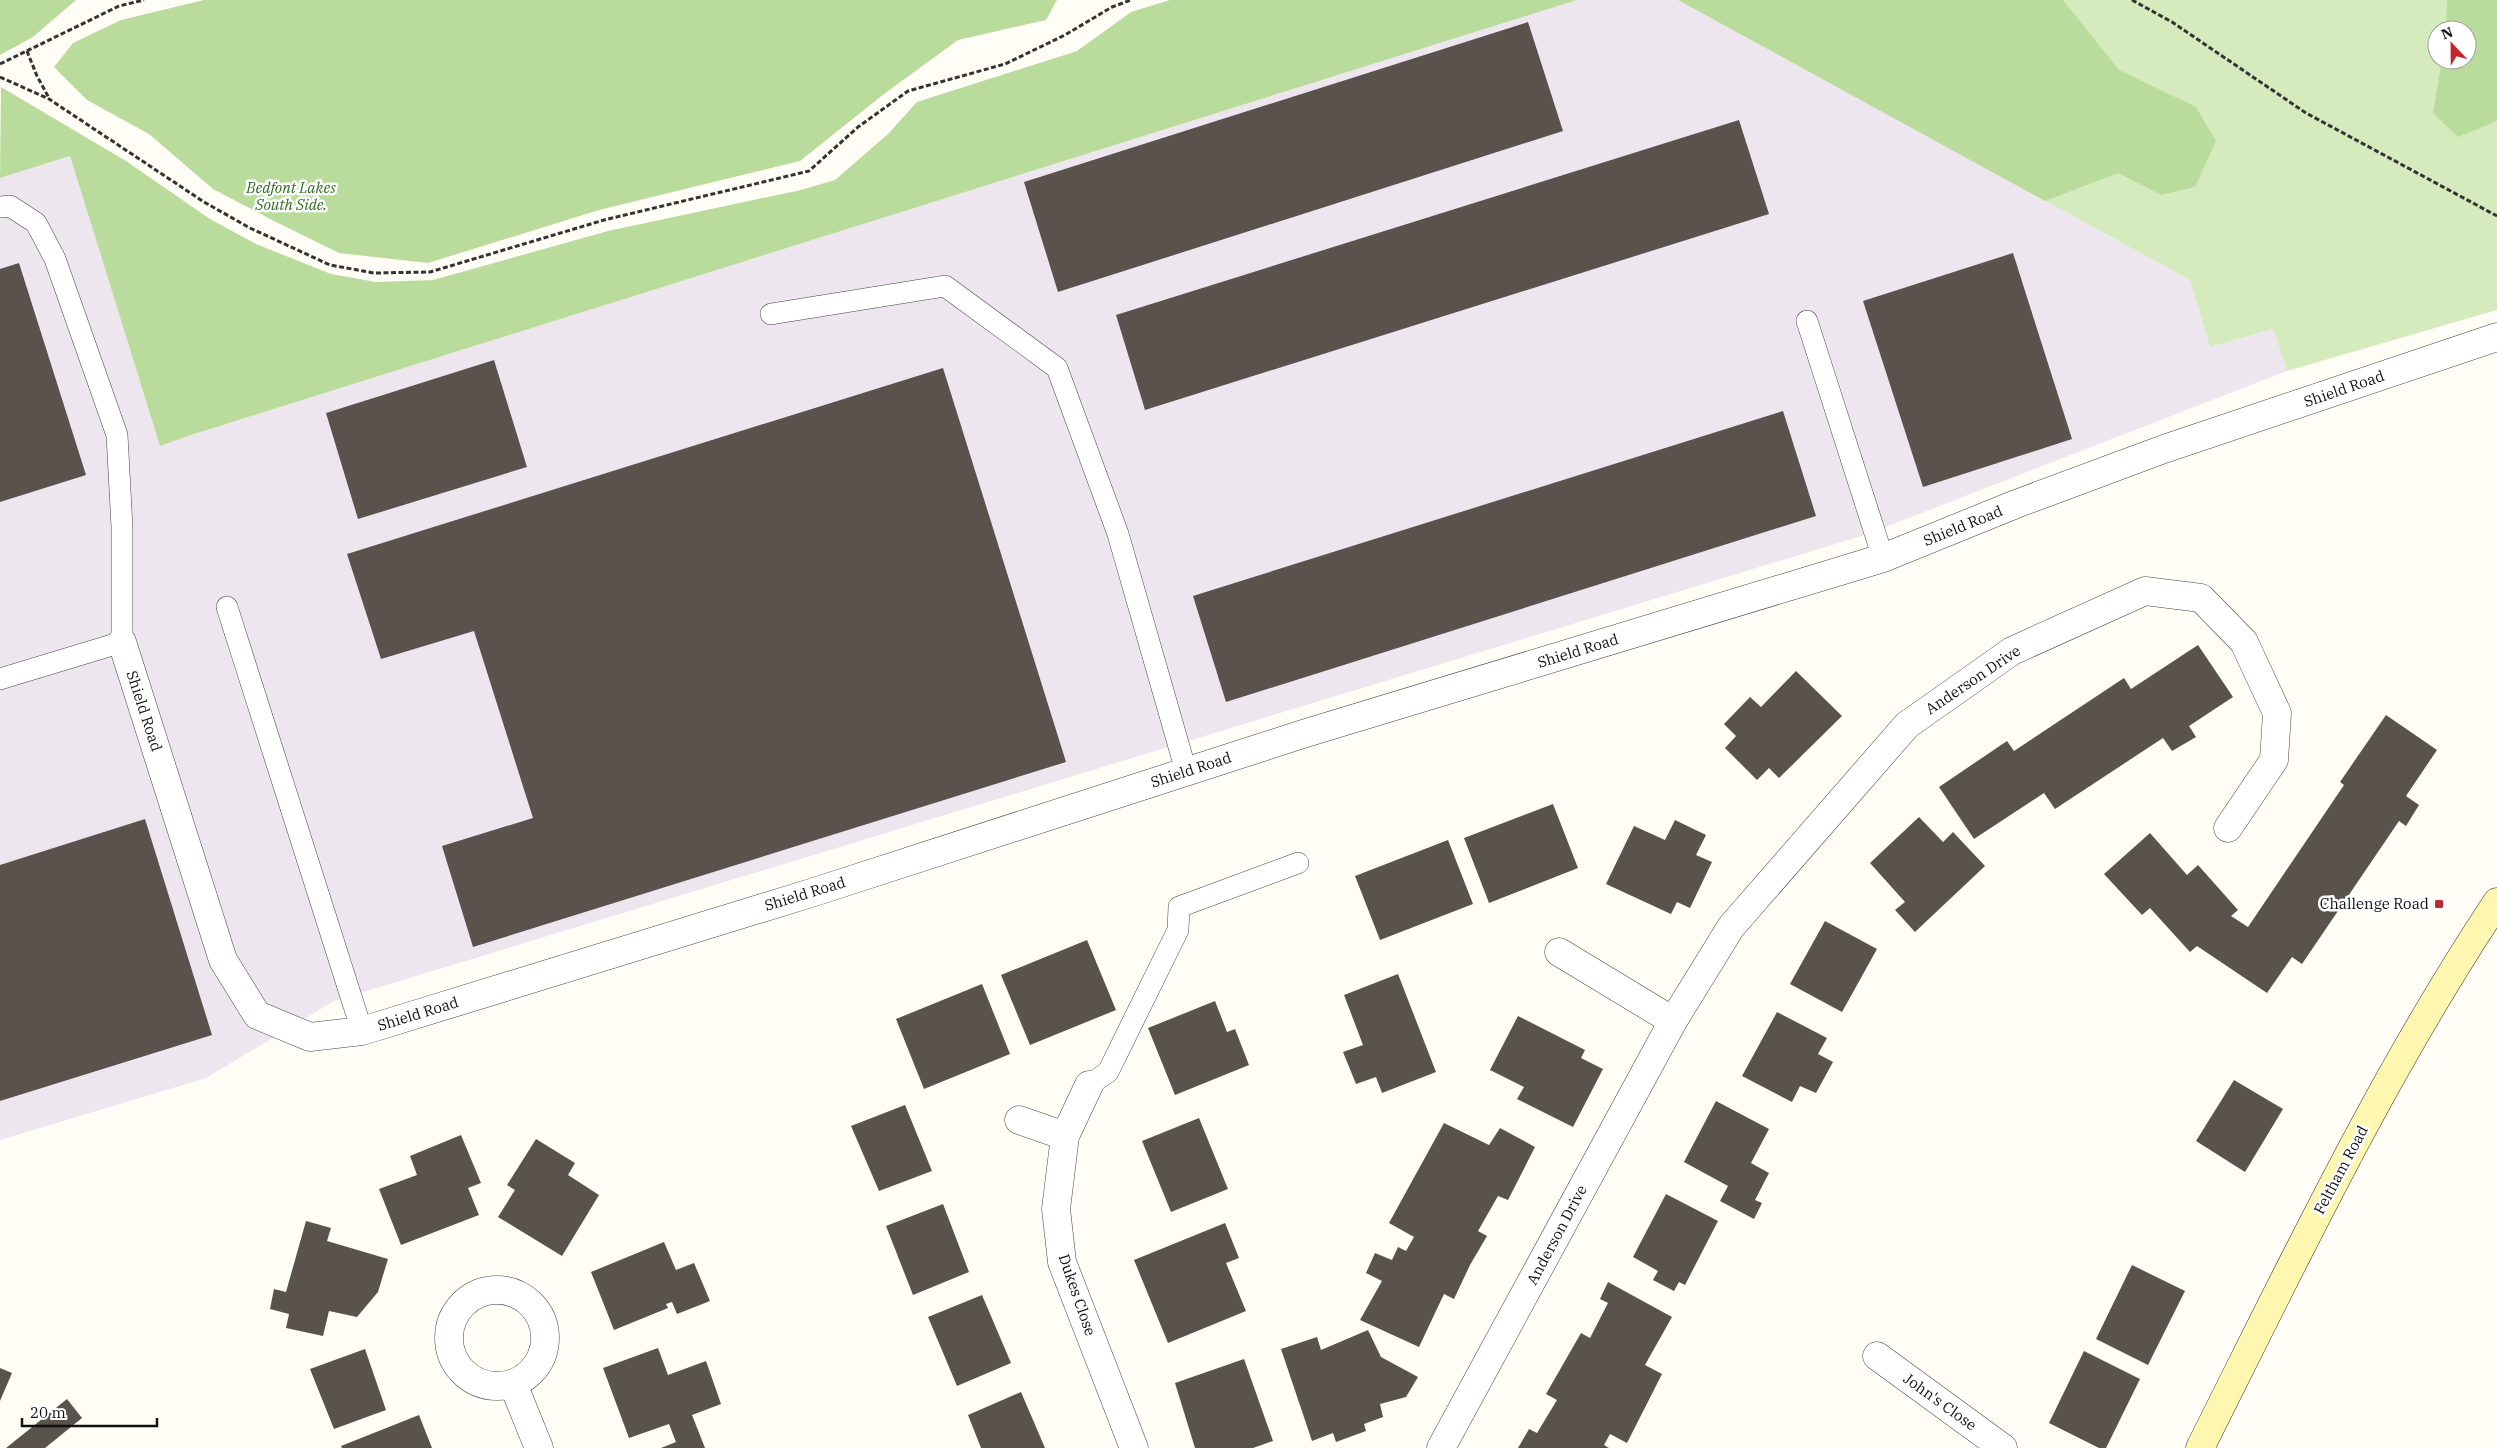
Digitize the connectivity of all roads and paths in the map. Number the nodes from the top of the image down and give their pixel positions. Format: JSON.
{"nodes":[{"id":1,"x":144,"y":0,"type":"edge"},
{"id":2,"x":1131,"y":0,"type":"edge"},
{"id":3,"x":2132,"y":0,"type":"edge"},
{"id":4,"x":27,"y":51,"type":"junction"},
{"id":5,"x":0,"y":64,"type":"edge"},
{"id":6,"x":0,"y":77,"type":"edge"},
{"id":7,"x":49,"y":99,"type":"junction"},
{"id":8,"x":0,"y":206,"type":"edge"},
{"id":9,"x":2497,"y":216,"type":"edge"},
{"id":10,"x":771,"y":314,"type":"dead end"},
{"id":11,"x":1807,"y":320,"type":"dead end"},
{"id":12,"x":2497,"y":337,"type":"edge"},
{"id":13,"x":1883,"y":558,"type":"junction"},
{"id":14,"x":227,"y":607,"type":"dead end"},
{"id":15,"x":122,"y":642,"type":"junction"},
{"id":16,"x":0,"y":679,"type":"edge"},
{"id":17,"x":1186,"y":771,"type":"junction"},
{"id":18,"x":2228,"y":828,"type":"dead end"},
{"id":19,"x":1298,"y":862,"type":"dead end"},
{"id":20,"x":2497,"y":902,"type":"edge"},
{"id":21,"x":1559,"y":952,"type":"dead end"},
{"id":22,"x":1673,"y":1021,"type":"junction"},
{"id":23,"x":362,"y":1031,"type":"junction"},
{"id":24,"x":1089,"y":1085,"type":"joint"},
{"id":25,"x":1019,"y":1120,"type":"dead end"},
{"id":26,"x":1065,"y":1136,"type":"junction"},
{"id":27,"x":1877,"y":1356,"type":"dead end"},
{"id":28,"x":513,"y":1384,"type":"dead end"},
{"id":29,"x":539,"y":1448,"type":"edge"},
{"id":30,"x":1134,"y":1448,"type":"edge"},
{"id":31,"x":1441,"y":1448,"type":"edge"},
{"id":32,"x":2003,"y":1448,"type":"edge"},
{"id":33,"x":2200,"y":1448,"type":"edge"}],
"edges":[{"from":1,"to":4,"type":"path"},
{"from":2,"to":7,"type":"path"},
{"from":3,"to":9,"type":"path"},
{"from":4,"to":5,"type":"path"},
{"from":4,"to":7,"type":"path"},
{"from":6,"to":7,"type":"path"},
{"from":8,"to":15,"type":"lane"},
{"from":10,"to":17,"type":"lane"},
{"from":11,"to":13,"type":"lane"},
{"from":12,"to":13,"type":"street","name":"Shield Road"},
{"from":13,"to":17,"type":"street","name":"Shield Road"},
{"from":14,"to":23,"type":"lane"},
{"from":15,"to":16,"type":"lane"},
{"from":15,"to":23,"type":"street","name":"Shield Road"},
{"from":17,"to":23,"type":"street","name":"Shield Road"},
{"from":18,"to":22,"type":"street","name":"Anderson Drive"},
{"from":19,"to":24,"type":"lane"},
{"from":20,"to":33,"type":"main road","name":"Feltham Road"},
{"from":21,"to":22,"type":"street"},
{"from":22,"to":31,"type":"street","name":"Anderson Drive"},
{"from":24,"to":26,"type":"street","name":"Dukes Close"},
{"from":25,"to":26,"type":"street"},
{"from":26,"to":30,"type":"street","name":"Dukes Close"},
{"from":27,"to":32,"type":"street","name":"John's Close"},
{"from":28,"to":29,"type":"street"}]}
